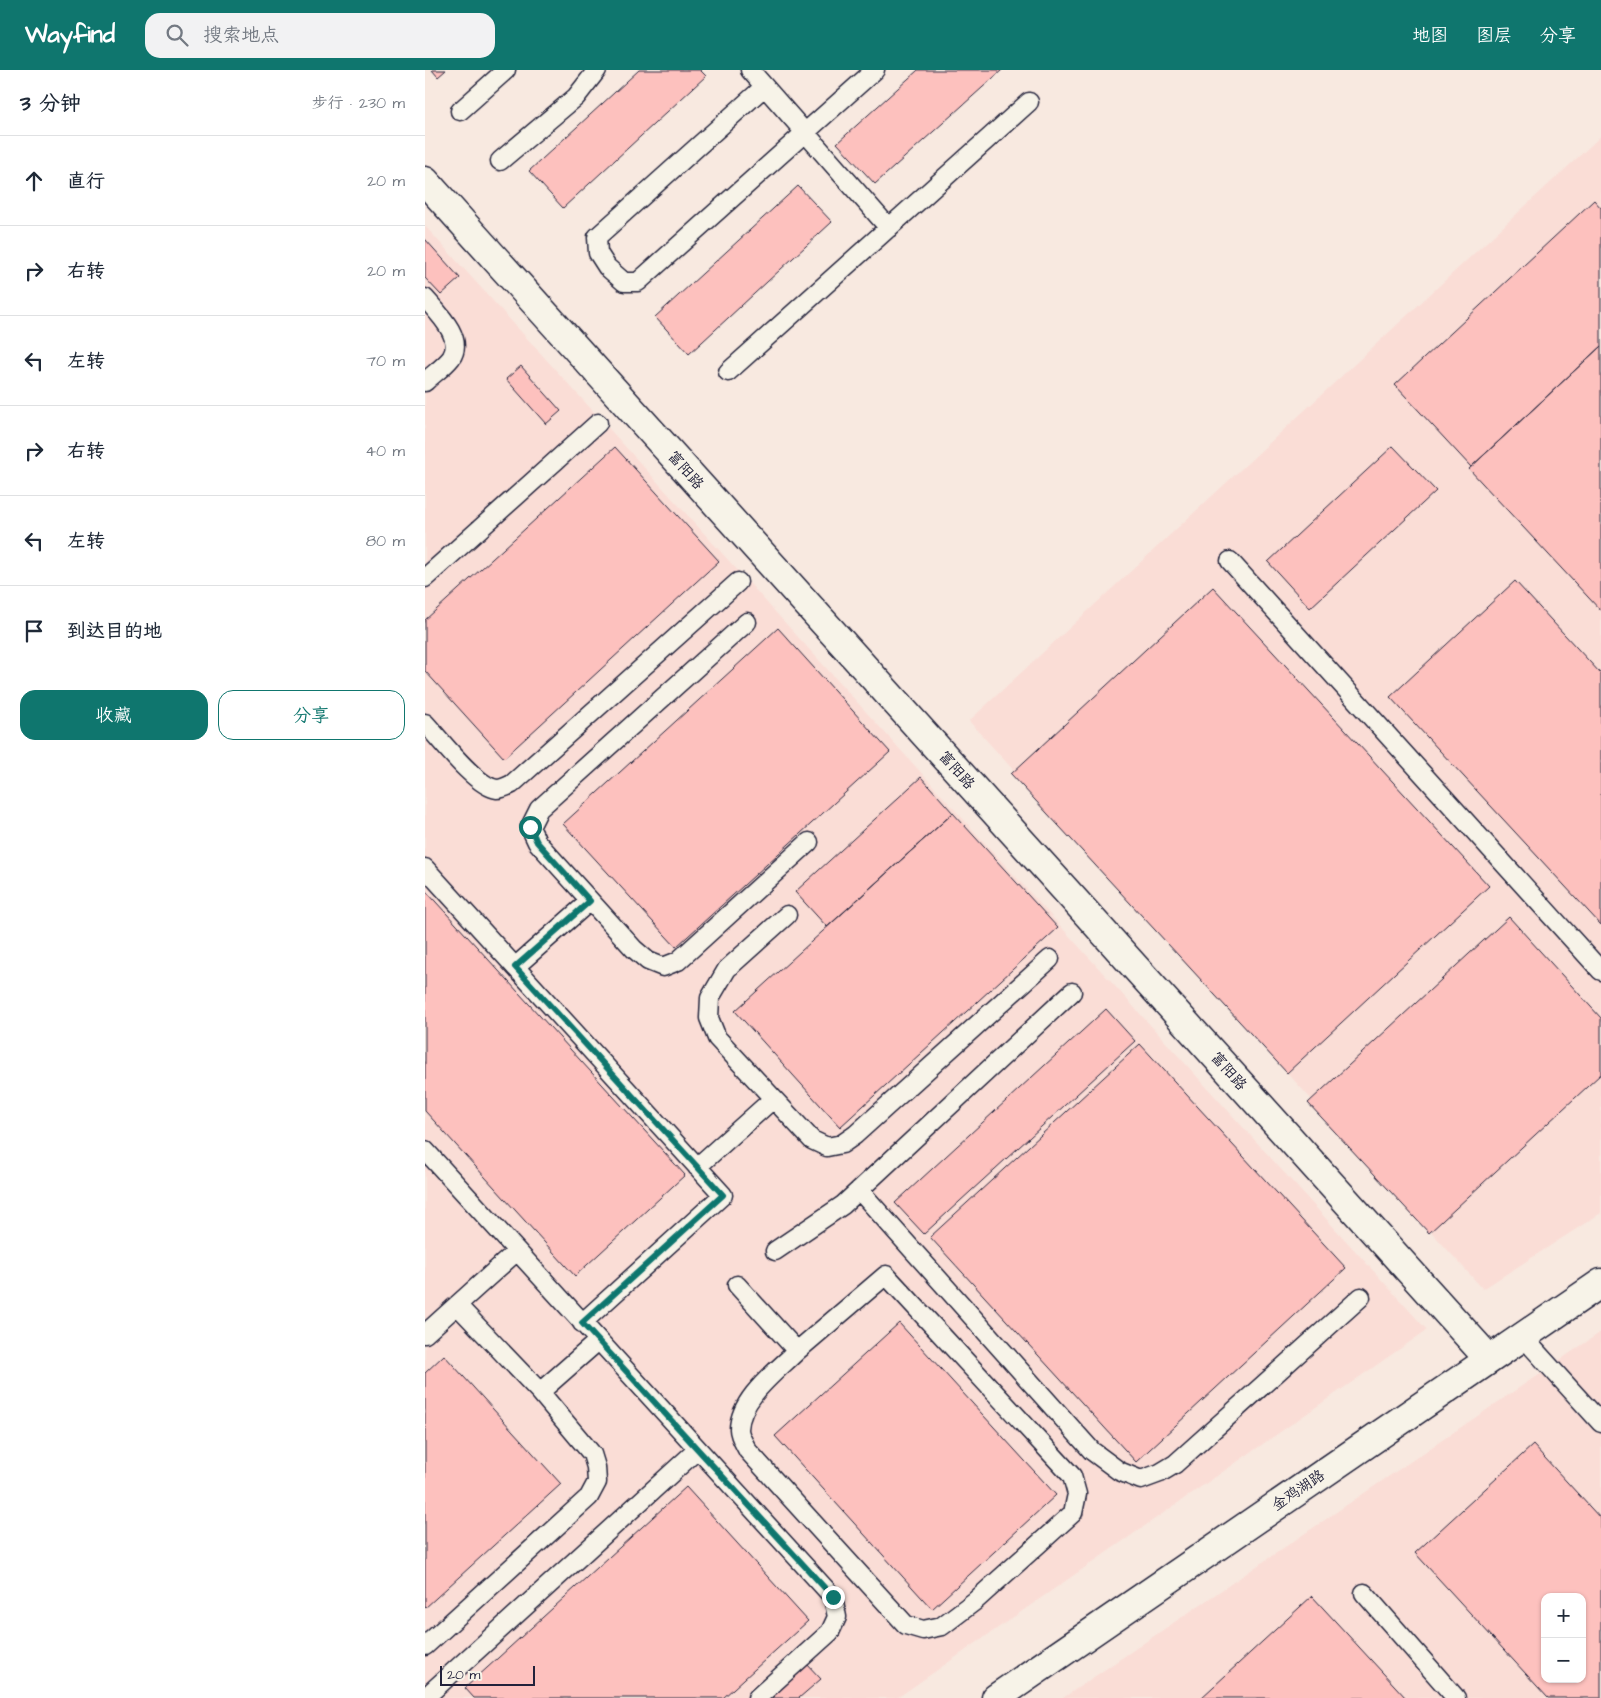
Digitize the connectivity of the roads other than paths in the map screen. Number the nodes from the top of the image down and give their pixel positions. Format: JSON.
{"nodes":[{"id":1,"x":506,"y":70,"type":"edge"},
{"id":2,"x":597,"y":70,"type":"edge"},
{"id":3,"x":749,"y":70,"type":"edge"},
{"id":4,"x":875,"y":70,"type":"edge"},
{"id":5,"x":764,"y":87,"type":"junction"},
{"id":6,"x":1029,"y":102,"type":"dead end"},
{"id":7,"x":460,"y":111,"type":"dead end"},
{"id":8,"x":805,"y":133,"type":"junction"},
{"id":9,"x":500,"y":161,"type":"dead end"},
{"id":10,"x":425,"y":181,"type":"edge"},
{"id":11,"x":889,"y":228,"type":"junction"},
{"id":12,"x":425,"y":298,"type":"edge"},
{"id":13,"x":728,"y":372,"type":"dead end"},
{"id":14,"x":425,"y":382,"type":"edge"},
{"id":15,"x":599,"y":424,"type":"dead end"},
{"id":16,"x":1230,"y":561,"type":"dead end"},
{"id":17,"x":425,"y":578,"type":"edge"},
{"id":18,"x":738,"y":582,"type":"dead end"},
{"id":19,"x":747,"y":622,"type":"dead end"},
{"id":20,"x":425,"y":723,"type":"edge"},
{"id":21,"x":809,"y":842,"type":"dead end"},
{"id":22,"x":425,"y":868,"type":"edge"},
{"id":23,"x":590,"y":901,"type":"junction"},
{"id":24,"x":787,"y":915,"type":"dead end"},
{"id":25,"x":1050,"y":959,"type":"dead end"},
{"id":26,"x":515,"y":967,"type":"junction"},
{"id":27,"x":1601,"y":971,"type":"edge"},
{"id":28,"x":1072,"y":992,"type":"dead end"},
{"id":29,"x":773,"y":1099,"type":"junction"},
{"id":30,"x":425,"y":1150,"type":"edge"},
{"id":31,"x":697,"y":1166,"type":"junction"},
{"id":32,"x":859,"y":1190,"type":"junction"},
{"id":33,"x":517,"y":1251,"type":"junction"},
{"id":34,"x":775,"y":1251,"type":"dead end"},
{"id":35,"x":1601,"y":1283,"type":"edge"},
{"id":36,"x":737,"y":1285,"type":"dead end"},
{"id":37,"x":1361,"y":1297,"type":"dead end"},
{"id":38,"x":457,"y":1305,"type":"junction"},
{"id":39,"x":582,"y":1323,"type":"junction"},
{"id":40,"x":425,"y":1334,"type":"edge"},
{"id":41,"x":1523,"y":1336,"type":"junction"},
{"id":42,"x":598,"y":1341,"type":"junction"},
{"id":43,"x":797,"y":1351,"type":"junction"},
{"id":44,"x":1489,"y":1359,"type":"junction"},
{"id":45,"x":540,"y":1392,"type":"junction"},
{"id":46,"x":1601,"y":1423,"type":"edge"},
{"id":47,"x":697,"y":1450,"type":"junction"},
{"id":48,"x":1364,"y":1593,"type":"dead end"},
{"id":49,"x":425,"y":1646,"type":"edge"},
{"id":50,"x":427,"y":1698,"type":"edge"},
{"id":51,"x":757,"y":1698,"type":"edge"},
{"id":52,"x":996,"y":1698,"type":"edge"},
{"id":53,"x":1456,"y":1698,"type":"edge"}],
"edges":[{"from":1,"to":7,"type":"lane"},
{"from":2,"to":9,"type":"lane"},
{"from":3,"to":5,"type":"lane"},
{"from":4,"to":8,"type":"lane"},
{"from":5,"to":8,"type":"lane"},
{"from":5,"to":8,"type":"lane"},
{"from":6,"to":11,"type":"lane"},
{"from":8,"to":11,"type":"lane"},
{"from":10,"to":44,"type":"street","name":"富阳路"},
{"from":11,"to":13,"type":"lane"},
{"from":12,"to":14,"type":"lane"},
{"from":15,"to":17,"type":"lane"},
{"from":16,"to":27,"type":"lane"},
{"from":18,"to":20,"type":"lane"},
{"from":19,"to":23,"type":"lane"},
{"from":21,"to":23,"type":"lane"},
{"from":22,"to":26,"type":"lane"},
{"from":23,"to":26,"type":"lane"},
{"from":24,"to":29,"type":"lane"},
{"from":25,"to":29,"type":"lane"},
{"from":26,"to":31,"type":"lane"},
{"from":28,"to":32,"type":"lane"},
{"from":29,"to":31,"type":"lane"},
{"from":30,"to":33,"type":"lane"},
{"from":31,"to":39,"type":"lane"},
{"from":32,"to":34,"type":"lane"},
{"from":32,"to":37,"type":"lane"},
{"from":33,"to":38,"type":"lane"},
{"from":33,"to":39,"type":"lane"},
{"from":35,"to":41,"type":"street","name":"金鸡湖路"},
{"from":36,"to":43,"type":"lane"},
{"from":38,"to":40,"type":"lane"},
{"from":38,"to":45,"type":"lane"},
{"from":39,"to":42,"type":"lane"},
{"from":41,"to":44,"type":"street","name":"金鸡湖路"},
{"from":41,"to":46,"type":"lane"},
{"from":42,"to":45,"type":"lane"},
{"from":42,"to":47,"type":"lane"},
{"from":43,"to":43,"type":"lane"},
{"from":44,"to":52,"type":"street","name":"金鸡湖路"},
{"from":45,"to":49,"type":"lane"},
{"from":47,"to":50,"type":"lane"},
{"from":47,"to":51,"type":"lane"},
{"from":48,"to":53,"type":"lane"}]}
